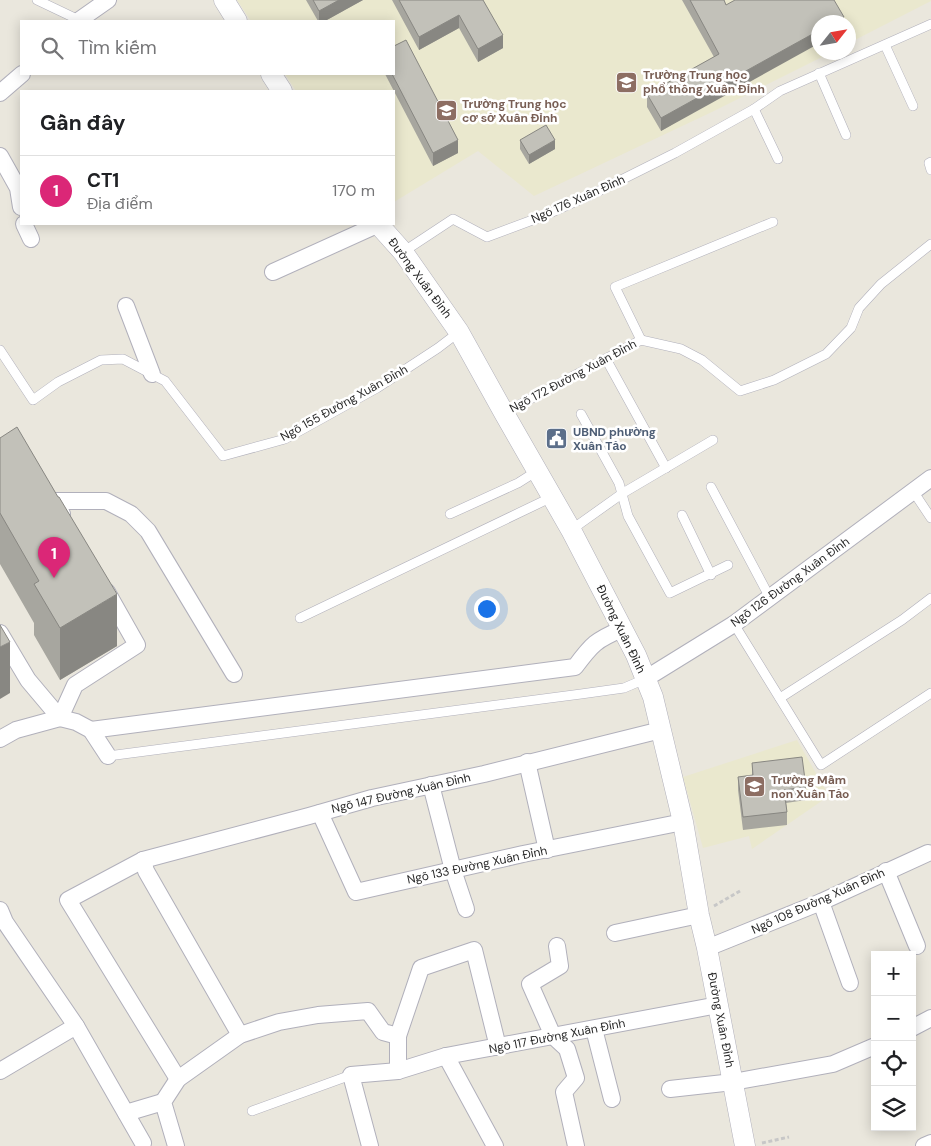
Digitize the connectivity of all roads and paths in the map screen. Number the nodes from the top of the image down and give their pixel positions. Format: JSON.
{"nodes":[{"id":1,"x":37,"y":0,"type":"edge"},
{"id":2,"x":108,"y":0,"type":"edge"},
{"id":3,"x":224,"y":0,"type":"edge"},
{"id":4,"x":76,"y":20,"type":"edge"},
{"id":5,"x":79,"y":20,"type":"edge"},
{"id":6,"x":236,"y":20,"type":"edge"},
{"id":7,"x":931,"y":24,"type":"edge"},
{"id":8,"x":886,"y":45,"type":"junction"},
{"id":9,"x":819,"y":73,"type":"junction"},
{"id":10,"x":21,"y":75,"type":"edge"},
{"id":11,"x":272,"y":75,"type":"edge"},
{"id":12,"x":281,"y":90,"type":"edge"},
{"id":13,"x":0,"y":93,"type":"edge"},
{"id":14,"x":913,"y":106,"type":"dead end"},
{"id":15,"x":754,"y":108,"type":"junction"},
{"id":16,"x":846,"y":135,"type":"dead end"},
{"id":17,"x":0,"y":156,"type":"edge"},
{"id":18,"x":778,"y":159,"type":"dead end"},
{"id":19,"x":931,"y":162,"type":"edge"},
{"id":20,"x":931,"y":170,"type":"edge"},
{"id":21,"x":20,"y":201,"type":"edge"},
{"id":22,"x":773,"y":222,"type":"dead end"},
{"id":23,"x":24,"y":225,"type":"edge"},
{"id":24,"x":377,"y":225,"type":"edge"},
{"id":25,"x":380,"y":225,"type":"edge"},
{"id":26,"x":31,"y":239,"type":"dead end"},
{"id":27,"x":931,"y":244,"type":"edge"},
{"id":28,"x":403,"y":252,"type":"junction"},
{"id":29,"x":273,"y":272,"type":"dead end"},
{"id":30,"x":126,"y":306,"type":"dead end"},
{"id":31,"x":460,"y":332,"type":"junction"},
{"id":32,"x":641,"y":340,"type":"junction"},
{"id":33,"x":0,"y":350,"type":"edge"},
{"id":34,"x":606,"y":360,"type":"junction"},
{"id":35,"x":152,"y":374,"type":"junction"},
{"id":36,"x":504,"y":413,"type":"junction"},
{"id":37,"x":581,"y":414,"type":"dead end"},
{"id":38,"x":713,"y":440,"type":"dead end"},
{"id":39,"x":666,"y":468,"type":"junction"},
{"id":40,"x":537,"y":470,"type":"junction"},
{"id":41,"x":931,"y":478,"type":"edge"},
{"id":42,"x":711,"y":487,"type":"dead end"},
{"id":43,"x":913,"y":491,"type":"junction"},
{"id":44,"x":623,"y":493,"type":"junction"},
{"id":45,"x":552,"y":497,"type":"junction"},
{"id":46,"x":450,"y":514,"type":"dead end"},
{"id":47,"x":682,"y":515,"type":"dead end"},
{"id":48,"x":931,"y":518,"type":"edge"},
{"id":49,"x":69,"y":526,"type":"edge"},
{"id":50,"x":571,"y":530,"type":"junction"},
{"id":51,"x":728,"y":565,"type":"dead end"},
{"id":52,"x":711,"y":575,"type":"junction"},
{"id":53,"x":98,"y":578,"type":"edge"},
{"id":54,"x":770,"y":598,"type":"junction"},
{"id":55,"x":931,"y":598,"type":"edge"},
{"id":56,"x":300,"y":618,"type":"dead end"},
{"id":57,"x":734,"y":624,"type":"junction"},
{"id":58,"x":622,"y":629,"type":"junction"},
{"id":59,"x":0,"y":634,"type":"edge"},
{"id":60,"x":234,"y":674,"type":"dead end"},
{"id":61,"x":645,"y":680,"type":"junction"},
{"id":62,"x":931,"y":693,"type":"edge"},
{"id":63,"x":780,"y":698,"type":"junction"},
{"id":64,"x":60,"y":718,"type":"junction"},
{"id":65,"x":91,"y":730,"type":"junction"},
{"id":66,"x":661,"y":730,"type":"junction"},
{"id":67,"x":0,"y":738,"type":"edge"},
{"id":68,"x":108,"y":756,"type":"joint"},
{"id":69,"x":527,"y":762,"type":"junction"},
{"id":70,"x":431,"y":785,"type":"junction"},
{"id":71,"x":320,"y":813,"type":"junction"},
{"id":72,"x":683,"y":822,"type":"junction"},
{"id":73,"x":547,"y":850,"type":"junction"},
{"id":74,"x":928,"y":853,"type":"dead end"},
{"id":75,"x":142,"y":860,"type":"junction"},
{"id":76,"x":453,"y":870,"type":"junction"},
{"id":77,"x":886,"y":871,"type":"junction"},
{"id":78,"x":740,"y":891,"type":"dead end"},
{"id":79,"x":821,"y":902,"type":"junction"},
{"id":80,"x":466,"y":908,"type":"dead end"},
{"id":81,"x":699,"y":915,"type":"junction"},
{"id":82,"x":2,"y":919,"type":"edge"},
{"id":83,"x":616,"y":933,"type":"dead end"},
{"id":84,"x":557,"y":946,"type":"dead end"},
{"id":85,"x":917,"y":946,"type":"dead end"},
{"id":86,"x":707,"y":948,"type":"junction"},
{"id":87,"x":850,"y":983,"type":"dead end"},
{"id":88,"x":718,"y":1005,"type":"junction"},
{"id":89,"x":931,"y":1018,"type":"edge"},
{"id":90,"x":76,"y":1026,"type":"junction"},
{"id":91,"x":916,"y":1026,"type":"edge"},
{"id":92,"x":594,"y":1029,"type":"junction"},
{"id":93,"x":240,"y":1036,"type":"junction"},
{"id":94,"x":398,"y":1036,"type":"junction"},
{"id":95,"x":553,"y":1036,"type":"junction"},
{"id":96,"x":498,"y":1047,"type":"junction"},
{"id":97,"x":871,"y":1048,"type":"edge"},
{"id":98,"x":446,"y":1056,"type":"junction"},
{"id":99,"x":398,"y":1071,"type":"junction"},
{"id":100,"x":0,"y":1072,"type":"edge"},
{"id":101,"x":351,"y":1075,"type":"junction"},
{"id":102,"x":178,"y":1079,"type":"junction"},
{"id":103,"x":733,"y":1082,"type":"junction"},
{"id":104,"x":670,"y":1089,"type":"dead end"},
{"id":105,"x":612,"y":1099,"type":"dead end"},
{"id":106,"x":163,"y":1102,"type":"junction"},
{"id":107,"x":252,"y":1111,"type":"dead end"},
{"id":108,"x":126,"y":1113,"type":"junction"},
{"id":109,"x":789,"y":1137,"type":"dead end"},
{"id":110,"x":143,"y":1143,"type":"dead end"},
{"id":111,"x":931,"y":1143,"type":"edge"},
{"id":112,"x":750,"y":1145,"type":"edge"},
{"id":113,"x":176,"y":1146,"type":"edge"},
{"id":114,"x":370,"y":1146,"type":"edge"},
{"id":115,"x":495,"y":1146,"type":"edge"},
{"id":116,"x":576,"y":1146,"type":"edge"},
{"id":117,"x":924,"y":1146,"type":"edge"}],
"edges":[{"from":1,"to":4,"type":"lane"},
{"from":2,"to":5,"type":"street"},
{"from":3,"to":6,"type":"street"},
{"from":7,"to":8,"type":"lane","name":"Ngõ 176 Xuân Đỉnh"},
{"from":8,"to":9,"type":"lane","name":"Ngõ 176 Xuân Đỉnh"},
{"from":8,"to":14,"type":"lane"},
{"from":9,"to":15,"type":"lane","name":"Ngõ 176 Xuân Đỉnh"},
{"from":9,"to":16,"type":"lane"},
{"from":10,"to":13,"type":"street"},
{"from":11,"to":12,"type":"street"},
{"from":15,"to":18,"type":"lane"},
{"from":15,"to":28,"type":"lane","name":"Ngõ 176 Xuân Đỉnh"},
{"from":17,"to":21,"type":"street"},
{"from":19,"to":20,"type":"lane"},
{"from":22,"to":32,"type":"lane"},
{"from":23,"to":26,"type":"street"},
{"from":24,"to":29,"type":"street"},
{"from":25,"to":28,"type":"street","name":"Đường Xuân Đỉnh"},
{"from":27,"to":32,"type":"lane","name":"Ngõ 172 Đường Xuân Đỉnh"},
{"from":28,"to":31,"type":"street","name":"Đường Xuân Đỉnh"},
{"from":30,"to":35,"type":"street"},
{"from":31,"to":35,"type":"lane","name":"Ngõ 155 Đường Xuân Đỉnh"},
{"from":31,"to":36,"type":"street","name":"Đường Xuân Đỉnh"},
{"from":32,"to":34,"type":"lane","name":"Ngõ 172 Đường Xuân Đỉnh"},
{"from":33,"to":35,"type":"lane","name":"Ngõ 155 Đường Xuân Đỉnh"},
{"from":34,"to":36,"type":"lane","name":"Ngõ 172 Đường Xuân Đỉnh"},
{"from":34,"to":39,"type":"lane"},
{"from":36,"to":40,"type":"street","name":"Đường Xuân Đỉnh"},
{"from":37,"to":44,"type":"lane"},
{"from":38,"to":39,"type":"lane"},
{"from":39,"to":44,"type":"lane"},
{"from":40,"to":45,"type":"street","name":"Đường Xuân Đỉnh"},
{"from":40,"to":46,"type":"lane"},
{"from":41,"to":43,"type":"street","name":"Ngõ 126 Đường Xuân Đỉnh"},
{"from":42,"to":54,"type":"lane"},
{"from":43,"to":48,"type":"lane"},
{"from":43,"to":54,"type":"street","name":"Ngõ 126 Đường Xuân Đỉnh"},
{"from":44,"to":50,"type":"lane"},
{"from":44,"to":52,"type":"lane"},
{"from":45,"to":50,"type":"street","name":"Đường Xuân Đỉnh"},
{"from":45,"to":56,"type":"lane"},
{"from":47,"to":52,"type":"lane"},
{"from":49,"to":60,"type":"street"},
{"from":50,"to":58,"type":"street","name":"Đường Xuân Đỉnh"},
{"from":51,"to":52,"type":"lane"},
{"from":53,"to":64,"type":"street"},
{"from":54,"to":57,"type":"street","name":"Ngõ 126 Đường Xuân Đỉnh"},
{"from":55,"to":63,"type":"lane"},
{"from":57,"to":61,"type":"street","name":"Ngõ 126 Đường Xuân Đỉnh"},
{"from":57,"to":63,"type":"lane"},
{"from":58,"to":61,"type":"street","name":"Đường Xuân Đỉnh"},
{"from":58,"to":65,"type":"street"},
{"from":59,"to":64,"type":"street"},
{"from":61,"to":66,"type":"street","name":"Đường Xuân Đỉnh"},
{"from":61,"to":68,"type":"lane"},
{"from":62,"to":63,"type":"lane"},
{"from":64,"to":65,"type":"street"},
{"from":64,"to":67,"type":"street"},
{"from":65,"to":68,"type":"street"},
{"from":66,"to":69,"type":"street","name":"Ngõ 147 Đường Xuân Đỉnh"},
{"from":66,"to":72,"type":"street","name":"Đường Xuân Đỉnh"},
{"from":69,"to":70,"type":"street","name":"Ngõ 147 Đường Xuân Đỉnh"},
{"from":69,"to":73,"type":"street"},
{"from":70,"to":71,"type":"street","name":"Ngõ 147 Đường Xuân Đỉnh"},
{"from":70,"to":76,"type":"street"},
{"from":71,"to":75,"type":"street","name":"Ngõ 147 Đường Xuân Đỉnh"},
{"from":71,"to":76,"type":"street","name":"Ngõ 133 Đường Xuân Đỉnh"},
{"from":72,"to":73,"type":"street","name":"Ngõ 133 Đường Xuân Đỉnh"},
{"from":72,"to":81,"type":"street","name":"Đường Xuân Đỉnh"},
{"from":73,"to":76,"type":"street","name":"Ngõ 133 Đường Xuân Đỉnh"},
{"from":74,"to":77,"type":"street","name":"Ngõ 108 Đường Xuân Đỉnh"},
{"from":75,"to":93,"type":"street"},
{"from":75,"to":102,"type":"street","name":"Ngõ 147 Đường Xuân Đỉnh"},
{"from":76,"to":80,"type":"street"},
{"from":77,"to":79,"type":"street","name":"Ngõ 108 Đường Xuân Đỉnh"},
{"from":77,"to":85,"type":"street"},
{"from":78,"to":81,"type":"path"},
{"from":79,"to":86,"type":"street","name":"Ngõ 108 Đường Xuân Đỉnh"},
{"from":79,"to":87,"type":"street"},
{"from":81,"to":83,"type":"street"},
{"from":81,"to":86,"type":"street","name":"Đường Xuân Đỉnh"},
{"from":82,"to":90,"type":"street"},
{"from":84,"to":95,"type":"street"},
{"from":86,"to":88,"type":"street","name":"Đường Xuân Đỉnh"},
{"from":88,"to":92,"type":"street","name":"Ngõ 117 Đường Xuân Đỉnh"},
{"from":88,"to":103,"type":"street","name":"Đường Xuân Đỉnh"},
{"from":89,"to":91,"type":"street"},
{"from":90,"to":100,"type":"street"},
{"from":90,"to":108,"type":"street"},
{"from":92,"to":95,"type":"street","name":"Ngõ 117 Đường Xuân Đỉnh"},
{"from":92,"to":105,"type":"street"},
{"from":93,"to":94,"type":"street"},
{"from":93,"to":102,"type":"street"},
{"from":94,"to":96,"type":"street"},
{"from":94,"to":99,"type":"street"},
{"from":95,"to":96,"type":"street","name":"Ngõ 117 Đường Xuân Đỉnh"},
{"from":95,"to":116,"type":"street"},
{"from":96,"to":98,"type":"street","name":"Ngõ 117 Đường Xuân Đỉnh"},
{"from":97,"to":103,"type":"street"},
{"from":98,"to":99,"type":"street","name":"Ngõ 117 Đường Xuân Đỉnh"},
{"from":98,"to":115,"type":"street"},
{"from":99,"to":101,"type":"street","name":"Ngõ 117 Đường Xuân Đỉnh"},
{"from":101,"to":107,"type":"lane"},
{"from":101,"to":114,"type":"street"},
{"from":102,"to":106,"type":"street"},
{"from":103,"to":104,"type":"street"},
{"from":103,"to":112,"type":"street","name":"Đường Xuân Đỉnh"},
{"from":106,"to":108,"type":"street"},
{"from":106,"to":113,"type":"street"},
{"from":108,"to":110,"type":"street"},
{"from":109,"to":112,"type":"path"},
{"from":111,"to":117,"type":"street"}]}
